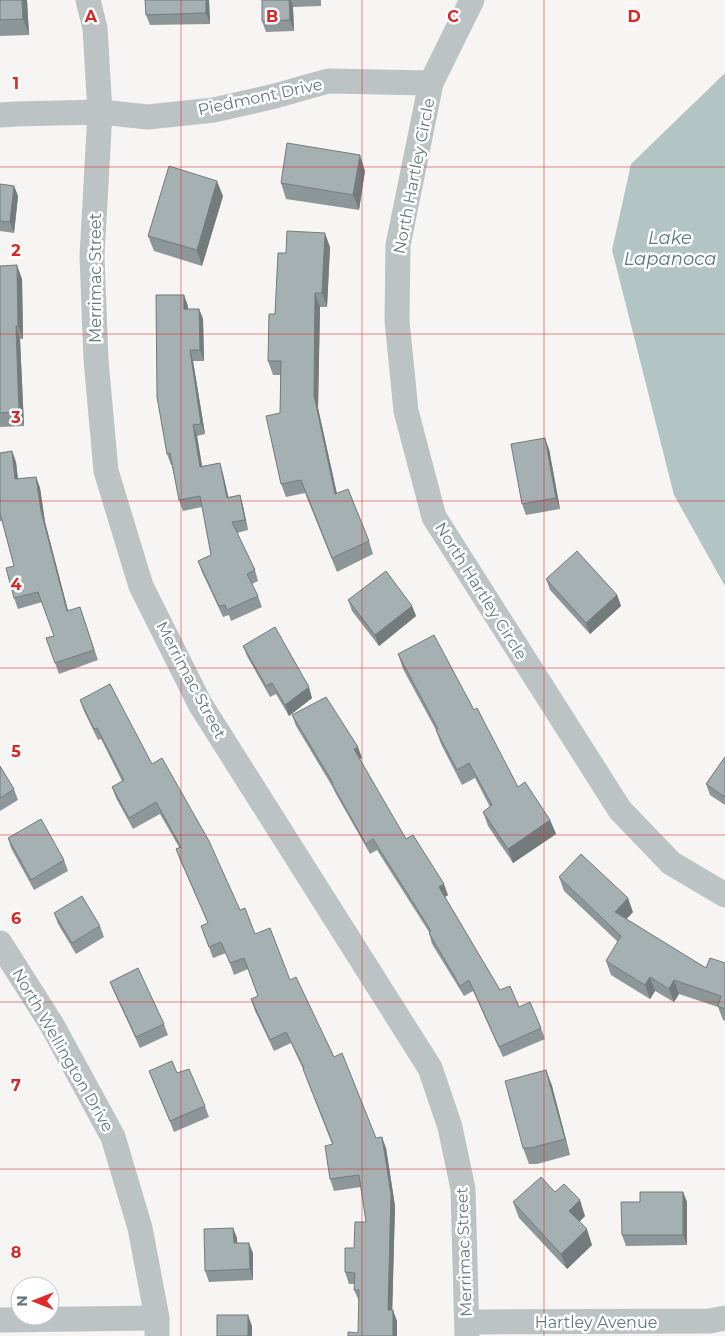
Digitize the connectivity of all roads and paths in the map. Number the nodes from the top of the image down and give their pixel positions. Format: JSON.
{"nodes":[{"id":1,"x":88,"y":0,"type":"edge"},
{"id":2,"x":472,"y":0,"type":"edge"},
{"id":3,"x":431,"y":83,"type":"junction"},
{"id":4,"x":100,"y":112,"type":"junction"},
{"id":5,"x":0,"y":115,"type":"edge"},
{"id":6,"x":725,"y":895,"type":"edge"},
{"id":7,"x":0,"y":943,"type":"edge"},
{"id":8,"x":725,"y":1318,"type":"edge"},
{"id":9,"x":0,"y":1320,"type":"edge"},
{"id":10,"x":157,"y":1327,"type":"edge"},
{"id":11,"x":467,"y":1329,"type":"edge"}],
"edges":[{"from":1,"to":4,"type":"street","name":"Merrimac Street"},
{"from":2,"to":3,"type":"street","name":"North Hartley Circle"},
{"from":3,"to":4,"type":"street","name":"Piedmont Drive"},
{"from":3,"to":6,"type":"street","name":"North Hartley Circle"},
{"from":4,"to":5,"type":"street","name":"Piedmont Drive"},
{"from":4,"to":11,"type":"street","name":"Merrimac Street"},
{"from":7,"to":10,"type":"street","name":"North Wellington Drive"},
{"from":8,"to":11,"type":"street","name":"Hartley Avenue"},
{"from":9,"to":10,"type":"street"}]}
